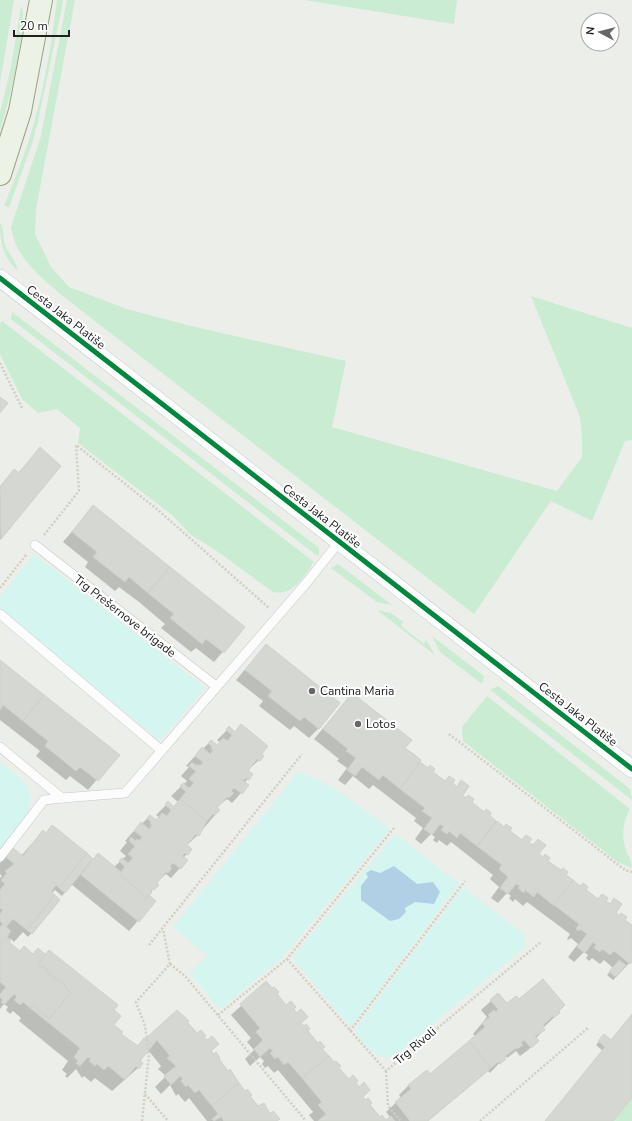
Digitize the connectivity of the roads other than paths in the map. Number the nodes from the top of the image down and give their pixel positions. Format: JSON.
{"nodes":[{"id":1,"x":37,"y":4,"type":"edge"},
{"id":2,"x":0,"y":174,"type":"edge"},
{"id":3,"x":0,"y":278,"type":"edge"},
{"id":4,"x":339,"y":542,"type":"junction"},
{"id":5,"x":35,"y":546,"type":"dead end"},
{"id":6,"x":0,"y":614,"type":"edge"},
{"id":7,"x":216,"y":686,"type":"junction"},
{"id":8,"x":0,"y":747,"type":"edge"},
{"id":9,"x":161,"y":750,"type":"junction"},
{"id":10,"x":632,"y":769,"type":"edge"},
{"id":11,"x":62,"y":798,"type":"junction"},
{"id":12,"x":0,"y":857,"type":"edge"}],
"edges":[{"from":1,"to":2,"type":"main road"},
{"from":3,"to":4,"type":"street","name":"Cesta Jaka Platiše"},
{"from":4,"to":7,"type":"lane"},
{"from":4,"to":10,"type":"street","name":"Cesta Jaka Platiše"},
{"from":5,"to":7,"type":"lane","name":"Trg Prešernove brigade"},
{"from":6,"to":9,"type":"lane"},
{"from":7,"to":9,"type":"lane"},
{"from":8,"to":11,"type":"lane"},
{"from":9,"to":11,"type":"lane"},
{"from":11,"to":12,"type":"lane"}]}
